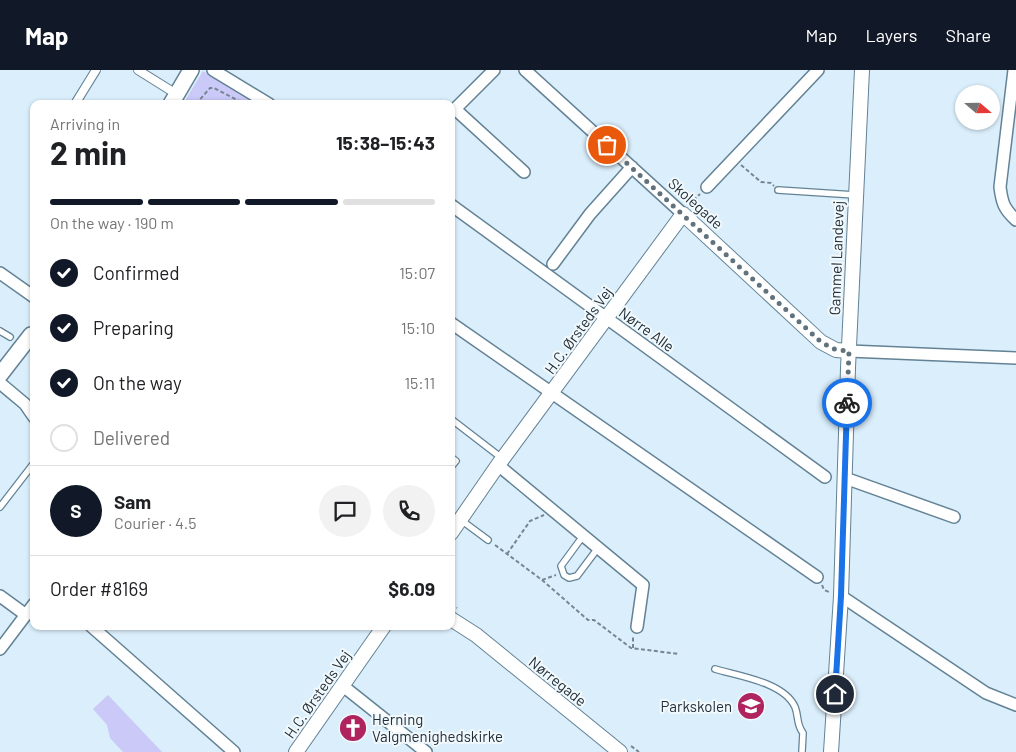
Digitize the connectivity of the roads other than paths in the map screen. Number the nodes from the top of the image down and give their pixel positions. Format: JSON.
{"nodes":[{"id":1,"x":96,"y":70,"type":"edge"},
{"id":2,"x":138,"y":70,"type":"edge"},
{"id":3,"x":191,"y":70,"type":"edge"},
{"id":4,"x":213,"y":70,"type":"edge"},
{"id":5,"x":494,"y":70,"type":"edge"},
{"id":6,"x":525,"y":70,"type":"edge"},
{"id":7,"x":818,"y":70,"type":"edge"},
{"id":8,"x":862,"y":70,"type":"edge"},
{"id":9,"x":1014,"y":70,"type":"edge"},
{"id":10,"x":170,"y":97,"type":"edge"},
{"id":11,"x":77,"y":100,"type":"edge"},
{"id":12,"x":262,"y":100,"type":"edge"},
{"id":13,"x":455,"y":109,"type":"edge"},
{"id":14,"x":455,"y":113,"type":"edge"},
{"id":15,"x":632,"y":167,"type":"junction"},
{"id":16,"x":524,"y":172,"type":"dead end"},
{"id":17,"x":707,"y":187,"type":"road end"},
{"id":18,"x":778,"y":190,"type":"road end"},
{"id":19,"x":855,"y":194,"type":"junction"},
{"id":20,"x":455,"y":208,"type":"edge"},
{"id":21,"x":688,"y":218,"type":"junction"},
{"id":22,"x":1016,"y":220,"type":"edge"},
{"id":23,"x":553,"y":264,"type":"dead end"},
{"id":24,"x":0,"y":273,"type":"edge"},
{"id":25,"x":30,"y":294,"type":"edge"},
{"id":26,"x":607,"y":318,"type":"junction"},
{"id":27,"x":455,"y":326,"type":"edge"},
{"id":28,"x":0,"y":331,"type":"edge"},
{"id":29,"x":30,"y":336,"type":"edge"},
{"id":30,"x":10,"y":337,"type":"dead end"},
{"id":31,"x":849,"y":351,"type":"junction"},
{"id":32,"x":1016,"y":358,"type":"edge"},
{"id":33,"x":0,"y":375,"type":"edge"},
{"id":34,"x":0,"y":384,"type":"edge"},
{"id":35,"x":552,"y":392,"type":"junction"},
{"id":36,"x":30,"y":411,"type":"edge"},
{"id":37,"x":455,"y":423,"type":"edge"},
{"id":38,"x":500,"y":462,"type":"junction"},
{"id":39,"x":30,"y":468,"type":"edge"},
{"id":40,"x":825,"y":477,"type":"dead end"},
{"id":41,"x":845,"y":478,"type":"junction"},
{"id":42,"x":0,"y":507,"type":"edge"},
{"id":43,"x":954,"y":517,"type":"dead end"},
{"id":44,"x":461,"y":519,"type":"junction"},
{"id":45,"x":455,"y":527,"type":"edge"},
{"id":46,"x":583,"y":536,"type":"junction"},
{"id":47,"x":488,"y":540,"type":"road end"},
{"id":48,"x":598,"y":548,"type":"junction"},
{"id":49,"x":817,"y":577,"type":"dead end"},
{"id":50,"x":0,"y":596,"type":"edge"},
{"id":51,"x":841,"y":596,"type":"junction"},
{"id":52,"x":30,"y":610,"type":"edge"},
{"id":53,"x":455,"y":612,"type":"edge"},
{"id":54,"x":26,"y":615,"type":"junction"},
{"id":55,"x":455,"y":622,"type":"edge"},
{"id":56,"x":637,"y":627,"type":"dead end"},
{"id":57,"x":96,"y":630,"type":"edge"},
{"id":58,"x":383,"y":630,"type":"edge"},
{"id":59,"x":476,"y":635,"type":"junction"},
{"id":60,"x":0,"y":649,"type":"edge"},
{"id":61,"x":715,"y":669,"type":"dead end"},
{"id":62,"x":343,"y":686,"type":"junction"},
{"id":63,"x":1016,"y":705,"type":"edge"},
{"id":64,"x":234,"y":752,"type":"edge"},
{"id":65,"x":296,"y":752,"type":"edge"},
{"id":66,"x":426,"y":752,"type":"edge"},
{"id":67,"x":620,"y":752,"type":"edge"},
{"id":68,"x":802,"y":752,"type":"edge"},
{"id":69,"x":831,"y":752,"type":"edge"}],
"edges":[{"from":1,"to":11,"type":"street"},
{"from":2,"to":10,"type":"street"},
{"from":3,"to":10,"type":"main road"},
{"from":4,"to":12,"type":"street"},
{"from":5,"to":13,"type":"street"},
{"from":6,"to":15,"type":"street","name":"Skolegade"},
{"from":7,"to":17,"type":"street"},
{"from":8,"to":19,"type":"street","name":"Gammel Landevej"},
{"from":9,"to":22,"type":"street"},
{"from":14,"to":16,"type":"street"},
{"from":15,"to":21,"type":"street","name":"Skolegade"},
{"from":15,"to":23,"type":"street"},
{"from":18,"to":19,"type":"lane"},
{"from":19,"to":31,"type":"street","name":"Gammel Landevej"},
{"from":20,"to":26,"type":"street","name":"Nørre Alle"},
{"from":21,"to":26,"type":"street","name":"H.C. Ørsteds Vej"},
{"from":21,"to":31,"type":"street","name":"Skolegade"},
{"from":24,"to":25,"type":"street"},
{"from":26,"to":35,"type":"street","name":"H.C. Ørsteds Vej"},
{"from":26,"to":40,"type":"street","name":"Nørre Alle"},
{"from":27,"to":35,"type":"street"},
{"from":28,"to":30,"type":"lane"},
{"from":29,"to":33,"type":"main road"},
{"from":31,"to":32,"type":"street"},
{"from":31,"to":41,"type":"street","name":"Gammel Landevej"},
{"from":34,"to":36,"type":"street"},
{"from":35,"to":38,"type":"street","name":"H.C. Ørsteds Vej"},
{"from":35,"to":49,"type":"street"},
{"from":37,"to":38,"type":"lane"},
{"from":38,"to":44,"type":"street","name":"H.C. Ørsteds Vej"},
{"from":38,"to":46,"type":"street"},
{"from":39,"to":42,"type":"lane"},
{"from":41,"to":43,"type":"street"},
{"from":41,"to":51,"type":"street","name":"Gammel Landevej"},
{"from":44,"to":45,"type":"street","name":"H.C. Ørsteds Vej"},
{"from":44,"to":47,"type":"lane"},
{"from":46,"to":48,"type":"street"},
{"from":46,"to":48,"type":"lane"},
{"from":48,"to":56,"type":"street"},
{"from":50,"to":54,"type":"street"},
{"from":51,"to":63,"type":"street"},
{"from":51,"to":69,"type":"street","name":"Gammel Landevej"},
{"from":52,"to":54,"type":"street"},
{"from":53,"to":59,"type":"street","name":"Nørregade"},
{"from":54,"to":60,"type":"street"},
{"from":55,"to":59,"type":"street","name":"Nørregade"},
{"from":57,"to":64,"type":"street"},
{"from":58,"to":62,"type":"street","name":"H.C. Ørsteds Vej"},
{"from":59,"to":67,"type":"street","name":"Nørregade"},
{"from":61,"to":68,"type":"lane"},
{"from":62,"to":65,"type":"street","name":"H.C. Ørsteds Vej"},
{"from":62,"to":66,"type":"street"}]}
